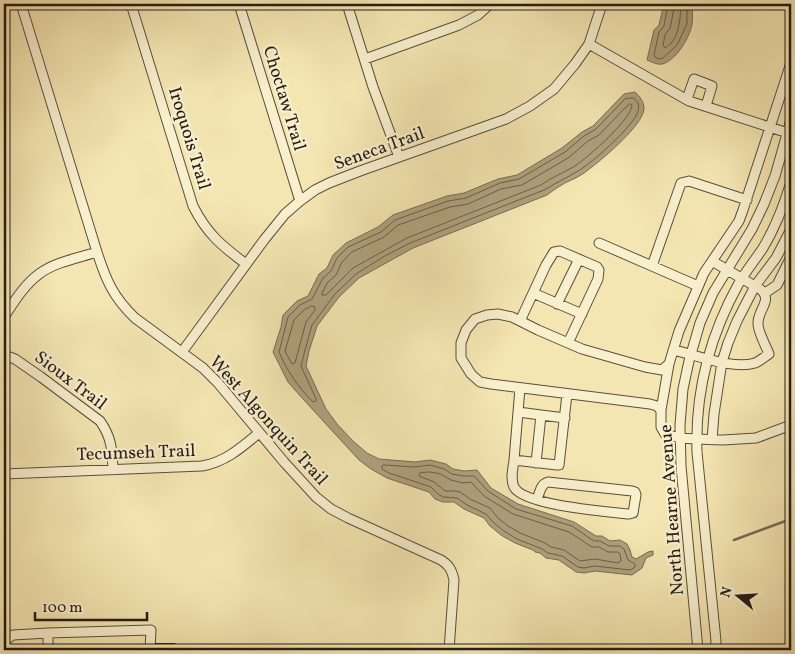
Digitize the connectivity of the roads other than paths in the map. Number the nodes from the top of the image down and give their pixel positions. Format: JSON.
{"nodes":[{"id":1,"x":21,"y":4,"type":"edge"},
{"id":2,"x":131,"y":4,"type":"edge"},
{"id":3,"x":239,"y":4,"type":"edge"},
{"id":4,"x":347,"y":4,"type":"edge"},
{"id":5,"x":490,"y":4,"type":"edge"},
{"id":6,"x":602,"y":4,"type":"edge"},
{"id":7,"x":589,"y":44,"type":"junction"},
{"id":8,"x":365,"y":59,"type":"junction"},
{"id":9,"x":791,"y":63,"type":"edge"},
{"id":10,"x":687,"y":99,"type":"junction"},
{"id":11,"x":706,"y":106,"type":"junction"},
{"id":12,"x":791,"y":120,"type":"edge"},
{"id":13,"x":770,"y":127,"type":"junction"},
{"id":14,"x":789,"y":134,"type":"edge"},
{"id":15,"x":399,"y":157,"type":"junction"},
{"id":16,"x":791,"y":182,"type":"edge"},
{"id":17,"x":747,"y":200,"type":"junction"},
{"id":18,"x":300,"y":201,"type":"junction"},
{"id":19,"x":791,"y":229,"type":"edge"},
{"id":20,"x":599,"y":242,"type":"dead end"},
{"id":21,"x":97,"y":252,"type":"junction"},
{"id":22,"x":791,"y":257,"type":"edge"},
{"id":23,"x":579,"y":259,"type":"junction"},
{"id":24,"x":712,"y":261,"type":"junction"},
{"id":25,"x":246,"y":264,"type":"junction"},
{"id":26,"x":652,"y":266,"type":"junction"},
{"id":27,"x":727,"y":270,"type":"junction"},
{"id":28,"x":742,"y":279,"type":"junction"},
{"id":29,"x":698,"y":286,"type":"junction"},
{"id":30,"x":755,"y":286,"type":"junction"},
{"id":31,"x":533,"y":293,"type":"junction"},
{"id":32,"x":765,"y":293,"type":"junction"},
{"id":33,"x":558,"y":304,"type":"junction"},
{"id":34,"x":582,"y":314,"type":"junction"},
{"id":35,"x":4,"y":317,"type":"edge"},
{"id":36,"x":520,"y":321,"type":"junction"},
{"id":37,"x":568,"y":344,"type":"junction"},
{"id":38,"x":673,"y":350,"type":"junction"},
{"id":39,"x":182,"y":352,"type":"junction"},
{"id":40,"x":691,"y":354,"type":"junction"},
{"id":41,"x":4,"y":355,"type":"edge"},
{"id":42,"x":708,"y":359,"type":"junction"},
{"id":43,"x":722,"y":362,"type":"junction"},
{"id":44,"x":669,"y":364,"type":"junction"},
{"id":45,"x":520,"y":388,"type":"junction"},
{"id":46,"x":567,"y":394,"type":"junction"},
{"id":47,"x":661,"y":410,"type":"junction"},
{"id":48,"x":518,"y":412,"type":"junction"},
{"id":49,"x":541,"y":415,"type":"junction"},
{"id":50,"x":565,"y":418,"type":"junction"},
{"id":51,"x":791,"y":425,"type":"edge"},
{"id":52,"x":259,"y":432,"type":"junction"},
{"id":53,"x":680,"y":438,"type":"junction"},
{"id":54,"x":696,"y":439,"type":"junction"},
{"id":55,"x":712,"y":440,"type":"junction"},
{"id":56,"x":514,"y":460,"type":"junction"},
{"id":57,"x":536,"y":463,"type":"junction"},
{"id":58,"x":113,"y":470,"type":"junction"},
{"id":59,"x":4,"y":474,"type":"edge"},
{"id":60,"x":537,"y":499,"type":"junction"},
{"id":61,"x":48,"y":633,"type":"junction"},
{"id":62,"x":4,"y":641,"type":"edge"},
{"id":63,"x":48,"y":650,"type":"edge"},
{"id":64,"x":151,"y":650,"type":"edge"},
{"id":65,"x":174,"y":650,"type":"edge"},
{"id":66,"x":449,"y":650,"type":"edge"},
{"id":67,"x":698,"y":650,"type":"edge"},
{"id":68,"x":715,"y":650,"type":"edge"}],
"edges":[{"from":1,"to":21,"type":"street","name":"West Algonquin Trail"},
{"from":2,"to":25,"type":"street","name":"Iroquois Trail"},
{"from":3,"to":18,"type":"street","name":"Choctaw Trail"},
{"from":4,"to":8,"type":"street"},
{"from":5,"to":8,"type":"street"},
{"from":6,"to":7,"type":"street","name":"Seneca Trail"},
{"from":7,"to":10,"type":"street"},
{"from":7,"to":15,"type":"street","name":"Seneca Trail"},
{"from":8,"to":15,"type":"street"},
{"from":9,"to":13,"type":"street"},
{"from":10,"to":11,"type":"street"},
{"from":10,"to":11,"type":"street"},
{"from":11,"to":13,"type":"street"},
{"from":12,"to":14,"type":"street","name":"North Hearne Avenue"},
{"from":13,"to":14,"type":"street"},
{"from":13,"to":17,"type":"street"},
{"from":14,"to":27,"type":"street","name":"North Hearne Avenue"},
{"from":15,"to":18,"type":"street","name":"Seneca Trail"},
{"from":16,"to":28,"type":"street","name":"North Hearne Avenue"},
{"from":17,"to":24,"type":"street"},
{"from":17,"to":26,"type":"street"},
{"from":18,"to":25,"type":"street","name":"Seneca Trail"},
{"from":19,"to":30,"type":"street"},
{"from":20,"to":26,"type":"street"},
{"from":21,"to":35,"type":"street"},
{"from":21,"to":39,"type":"street","name":"West Algonquin Trail"},
{"from":22,"to":32,"type":"street"},
{"from":23,"to":31,"type":"street"},
{"from":23,"to":33,"type":"street"},
{"from":23,"to":34,"type":"street"},
{"from":24,"to":27,"type":"street"},
{"from":24,"to":29,"type":"street"},
{"from":25,"to":39,"type":"street","name":"Seneca Trail"},
{"from":26,"to":29,"type":"street"},
{"from":27,"to":28,"type":"street"},
{"from":27,"to":40,"type":"street","name":"North Hearne Avenue"},
{"from":28,"to":30,"type":"street"},
{"from":28,"to":42,"type":"street","name":"North Hearne Avenue"},
{"from":29,"to":38,"type":"street"},
{"from":30,"to":32,"type":"street"},
{"from":30,"to":43,"type":"street"},
{"from":31,"to":33,"type":"street"},
{"from":31,"to":36,"type":"street"},
{"from":32,"to":43,"type":"street"},
{"from":33,"to":34,"type":"street"},
{"from":34,"to":37,"type":"street"},
{"from":36,"to":37,"type":"street"},
{"from":36,"to":45,"type":"street"},
{"from":37,"to":44,"type":"street"},
{"from":38,"to":40,"type":"street"},
{"from":38,"to":44,"type":"street"},
{"from":39,"to":52,"type":"street","name":"West Algonquin Trail"},
{"from":40,"to":42,"type":"street"},
{"from":40,"to":53,"type":"street","name":"North Hearne Avenue"},
{"from":41,"to":58,"type":"street","name":"Sioux Trail"},
{"from":42,"to":43,"type":"street"},
{"from":42,"to":54,"type":"street","name":"North Hearne Avenue"},
{"from":43,"to":55,"type":"street"},
{"from":44,"to":47,"type":"street"},
{"from":45,"to":46,"type":"street"},
{"from":45,"to":48,"type":"street"},
{"from":46,"to":47,"type":"street"},
{"from":46,"to":50,"type":"street"},
{"from":47,"to":53,"type":"street"},
{"from":48,"to":49,"type":"street"},
{"from":48,"to":56,"type":"street"},
{"from":49,"to":50,"type":"street"},
{"from":49,"to":57,"type":"street"},
{"from":50,"to":57,"type":"street"},
{"from":51,"to":55,"type":"street"},
{"from":52,"to":58,"type":"street","name":"Tecumseh Trail"},
{"from":52,"to":66,"type":"street","name":"West Algonquin Trail"},
{"from":53,"to":54,"type":"street"},
{"from":53,"to":67,"type":"street","name":"North Hearne Avenue"},
{"from":54,"to":55,"type":"street"},
{"from":54,"to":68,"type":"street","name":"North Hearne Avenue"},
{"from":56,"to":57,"type":"street"},
{"from":56,"to":60,"type":"street"},
{"from":58,"to":59,"type":"street","name":"Tecumseh Trail"},
{"from":60,"to":60,"type":"street"},
{"from":61,"to":62,"type":"street"},
{"from":61,"to":63,"type":"street"},
{"from":61,"to":64,"type":"street"},
{"from":64,"to":65,"type":"main road"}]}
